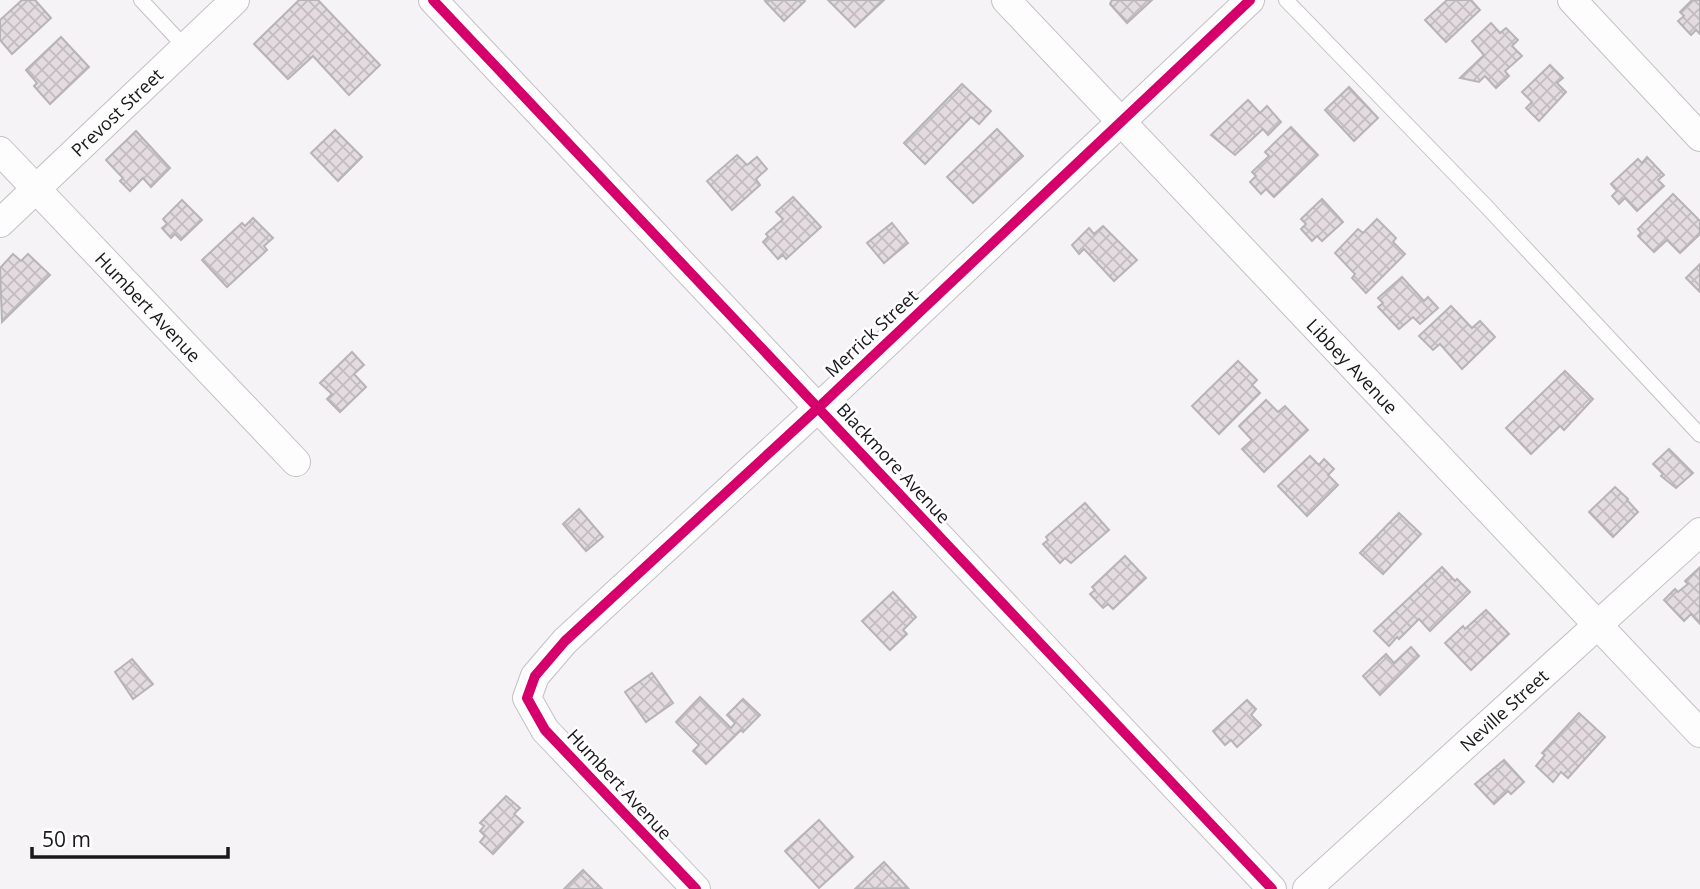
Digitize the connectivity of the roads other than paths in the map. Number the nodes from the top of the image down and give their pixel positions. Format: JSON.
{"nodes":[{"id":1,"x":141,"y":0,"type":"edge"},
{"id":2,"x":234,"y":0,"type":"edge"},
{"id":3,"x":433,"y":0,"type":"edge"},
{"id":4,"x":1006,"y":0,"type":"edge"},
{"id":5,"x":1250,"y":0,"type":"edge"},
{"id":6,"x":1286,"y":0,"type":"edge"},
{"id":7,"x":1572,"y":0,"type":"edge"},
{"id":8,"x":184,"y":47,"type":"junction"},
{"id":9,"x":1121,"y":121,"type":"junction"},
{"id":10,"x":1700,"y":137,"type":"edge"},
{"id":11,"x":0,"y":151,"type":"edge"},
{"id":12,"x":36,"y":189,"type":"junction"},
{"id":13,"x":0,"y":223,"type":"edge"},
{"id":14,"x":818,"y":408,"type":"junction"},
{"id":15,"x":1700,"y":435,"type":"edge"},
{"id":16,"x":296,"y":462,"type":"dead end"},
{"id":17,"x":1700,"y":532,"type":"edge"},
{"id":18,"x":1598,"y":626,"type":"junction"},
{"id":19,"x":527,"y":698,"type":"joint"},
{"id":20,"x":1700,"y":733,"type":"edge"},
{"id":21,"x":696,"y":889,"type":"edge"},
{"id":22,"x":1272,"y":889,"type":"edge"},
{"id":23,"x":1307,"y":889,"type":"edge"}],
"edges":[{"from":1,"to":8,"type":"lane"},
{"from":2,"to":8,"type":"street","name":"Prevost Street"},
{"from":3,"to":14,"type":"street","name":"Blackmore Avenue"},
{"from":4,"to":9,"type":"street","name":"Libbey Avenue"},
{"from":5,"to":9,"type":"street","name":"Merrick Street"},
{"from":6,"to":15,"type":"lane"},
{"from":7,"to":10,"type":"street"},
{"from":8,"to":12,"type":"street","name":"Prevost Street"},
{"from":9,"to":14,"type":"street","name":"Merrick Street"},
{"from":9,"to":18,"type":"street","name":"Libbey Avenue"},
{"from":11,"to":12,"type":"street","name":"Humbert Avenue"},
{"from":12,"to":13,"type":"street","name":"Prevost Street"},
{"from":12,"to":16,"type":"street","name":"Humbert Avenue"},
{"from":14,"to":19,"type":"street","name":"Merrick Street"},
{"from":14,"to":22,"type":"street","name":"Blackmore Avenue"},
{"from":17,"to":18,"type":"street","name":"Neville Street"},
{"from":18,"to":20,"type":"street","name":"Libbey Avenue"},
{"from":18,"to":23,"type":"street","name":"Neville Street"},
{"from":19,"to":21,"type":"street","name":"Humbert Avenue"}]}
